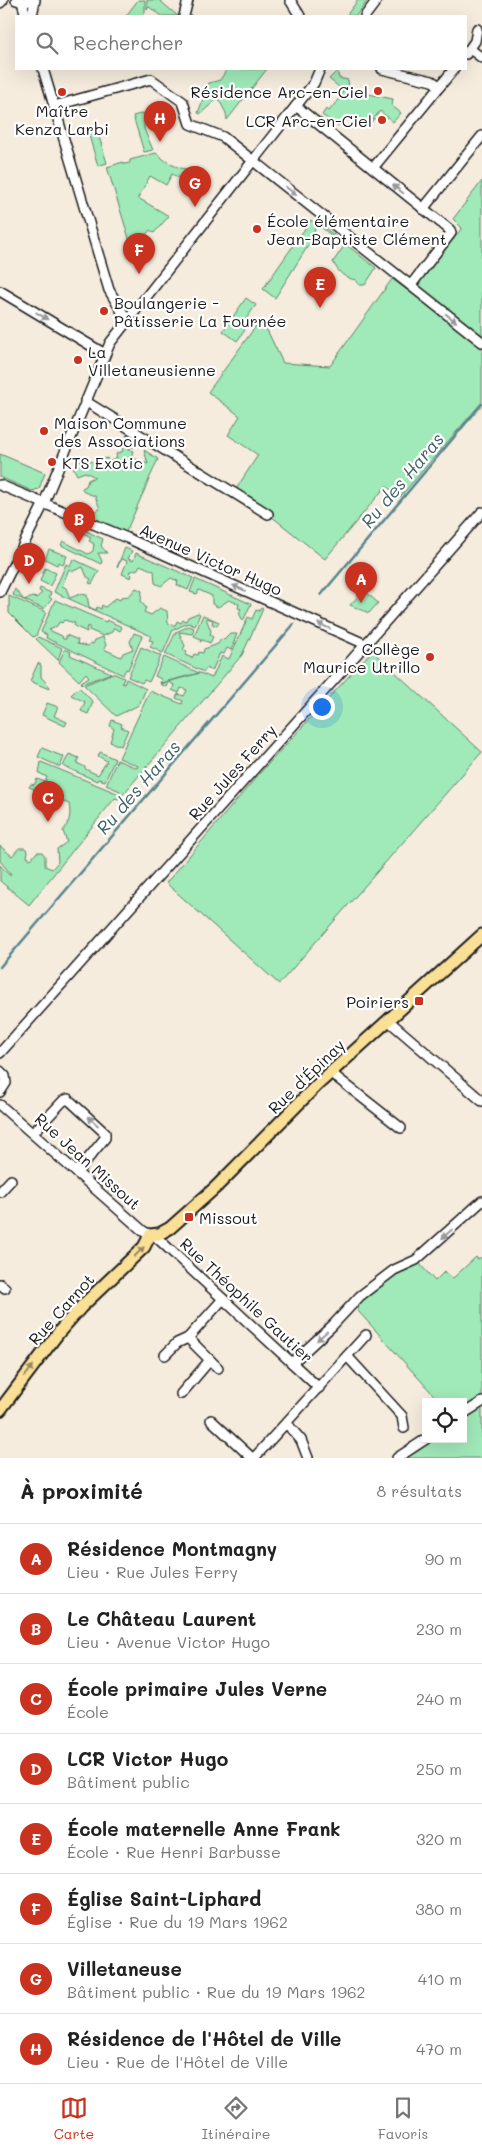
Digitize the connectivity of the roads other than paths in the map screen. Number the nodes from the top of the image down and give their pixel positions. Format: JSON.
{"nodes":[{"id":1,"x":3,"y":0,"type":"edge"},
{"id":2,"x":34,"y":0,"type":"edge"},
{"id":3,"x":188,"y":0,"type":"edge"},
{"id":4,"x":290,"y":0,"type":"edge"},
{"id":5,"x":377,"y":0,"type":"edge"},
{"id":6,"x":19,"y":1,"type":"edge"},
{"id":7,"x":0,"y":3,"type":"edge"},
{"id":8,"x":26,"y":15,"type":"edge"},
{"id":9,"x":32,"y":15,"type":"edge"},
{"id":10,"x":184,"y":15,"type":"edge"},
{"id":11,"x":299,"y":15,"type":"edge"},
{"id":12,"x":366,"y":15,"type":"edge"},
{"id":13,"x":477,"y":29,"type":"dead end"},
{"id":14,"x":468,"y":51,"type":"edge"},
{"id":15,"x":482,"y":58,"type":"edge"},
{"id":16,"x":43,"y":70,"type":"edge"},
{"id":17,"x":320,"y":70,"type":"edge"},
{"id":18,"x":386,"y":70,"type":"edge"},
{"id":19,"x":453,"y":70,"type":"edge"},
{"id":20,"x":440,"y":86,"type":"junction"},
{"id":21,"x":54,"y":106,"type":"junction"},
{"id":22,"x":296,"y":106,"type":"junction"},
{"id":23,"x":482,"y":136,"type":"edge"},
{"id":24,"x":253,"y":161,"type":"junction"},
{"id":25,"x":373,"y":168,"type":"junction"},
{"id":26,"x":423,"y":209,"type":"junction"},
{"id":27,"x":411,"y":285,"type":"junction"},
{"id":28,"x":0,"y":291,"type":"edge"},
{"id":29,"x":127,"y":320,"type":"junction"},
{"id":30,"x":482,"y":342,"type":"edge"},
{"id":31,"x":105,"y":354,"type":"junction"},
{"id":32,"x":85,"y":401,"type":"junction"},
{"id":33,"x":0,"y":485,"type":"edge"},
{"id":34,"x":44,"y":503,"type":"junction"},
{"id":35,"x":482,"y":512,"type":"edge"},
{"id":36,"x":268,"y":514,"type":"dead end"},
{"id":37,"x":0,"y":592,"type":"edge"},
{"id":38,"x":365,"y":644,"type":"junction"},
{"id":39,"x":482,"y":935,"type":"edge"},
{"id":40,"x":389,"y":1021,"type":"junction"},
{"id":41,"x":1,"y":1052,"type":"edge"},
{"id":42,"x":1,"y":1072,"type":"edge"},
{"id":43,"x":331,"y":1073,"type":"junction"},
{"id":44,"x":2,"y":1090,"type":"edge"},
{"id":45,"x":482,"y":1101,"type":"edge"},
{"id":46,"x":2,"y":1110,"type":"edge"},
{"id":47,"x":401,"y":1128,"type":"dead end"},
{"id":48,"x":33,"y":1133,"type":"junction"},
{"id":49,"x":76,"y":1172,"type":"junction"},
{"id":50,"x":11,"y":1180,"type":"dead end"},
{"id":51,"x":0,"y":1192,"type":"edge"},
{"id":52,"x":482,"y":1200,"type":"edge"},
{"id":53,"x":152,"y":1235,"type":"junction"},
{"id":54,"x":223,"y":1299,"type":"junction"},
{"id":55,"x":366,"y":1336,"type":"dead end"},
{"id":56,"x":188,"y":1338,"type":"junction"},
{"id":57,"x":165,"y":1355,"type":"dead end"},
{"id":58,"x":347,"y":1356,"type":"junction"},
{"id":59,"x":210,"y":1360,"type":"junction"},
{"id":60,"x":292,"y":1362,"type":"junction"},
{"id":61,"x":218,"y":1368,"type":"dead end"},
{"id":62,"x":319,"y":1388,"type":"junction"},
{"id":63,"x":181,"y":1394,"type":"dead end"},
{"id":64,"x":482,"y":1402,"type":"edge"},
{"id":65,"x":0,"y":1410,"type":"edge"},
{"id":66,"x":467,"y":1411,"type":"edge"},
{"id":67,"x":210,"y":1420,"type":"dead end"},
{"id":68,"x":286,"y":1424,"type":"junction"},
{"id":69,"x":404,"y":1428,"type":"dead end"},
{"id":70,"x":422,"y":1442,"type":"edge"},
{"id":71,"x":253,"y":1458,"type":"edge"},
{"id":72,"x":308,"y":1458,"type":"edge"},
{"id":73,"x":397,"y":1458,"type":"edge"}],
"edges":[{"from":1,"to":7,"type":"street"},
{"from":2,"to":6,"type":"street"},
{"from":2,"to":9,"type":"street"},
{"from":3,"to":10,"type":"street"},
{"from":4,"to":11,"type":"street"},
{"from":5,"to":12,"type":"street"},
{"from":6,"to":8,"type":"street"},
{"from":13,"to":14,"type":"street"},
{"from":14,"to":15,"type":"street"},
{"from":16,"to":21,"type":"street"},
{"from":17,"to":22,"type":"street"},
{"from":18,"to":20,"type":"street"},
{"from":19,"to":20,"type":"street"},
{"from":20,"to":25,"type":"street"},
{"from":21,"to":24,"type":"street"},
{"from":21,"to":29,"type":"street"},
{"from":22,"to":24,"type":"street"},
{"from":22,"to":25,"type":"street"},
{"from":23,"to":26,"type":"street"},
{"from":24,"to":27,"type":"street","one_way":true},
{"from":24,"to":29,"type":"street"},
{"from":26,"to":25,"type":"street","one_way":true},
{"from":26,"to":27,"type":"street"},
{"from":27,"to":30,"type":"street","one_way":true},
{"from":28,"to":31,"type":"street","one_way":true},
{"from":29,"to":31,"type":"street"},
{"from":31,"to":32,"type":"street"},
{"from":32,"to":34,"type":"street"},
{"from":32,"to":36,"type":"street"},
{"from":33,"to":34,"type":"street","name":"Avenue Victor Hugo"},
{"from":34,"to":37,"type":"street"},
{"from":38,"to":34,"type":"street","name":"Avenue Victor Hugo","one_way":true},
{"from":35,"to":38,"type":"street","name":"Rue Jules Ferry"},
{"from":38,"to":41,"type":"street","name":"Rue Jules Ferry"},
{"from":39,"to":40,"type":"main road","name":"Rue d'Épinay"},
{"from":40,"to":43,"type":"main road","name":"Rue d'Épinay"},
{"from":40,"to":45,"type":"street"},
{"from":41,"to":42,"type":"street","name":"Rue Jules Ferry"},
{"from":42,"to":44,"type":"street","name":"Rue Jules Ferry"},
{"from":43,"to":47,"type":"street"},
{"from":43,"to":53,"type":"main road","name":"Rue d'Épinay"},
{"from":44,"to":46,"type":"street","name":"Rue Jean Missout"},
{"from":46,"to":48,"type":"street","name":"Rue Jean Missout"},
{"from":48,"to":49,"type":"street","name":"Rue Jean Missout"},
{"from":49,"to":48,"type":"street","one_way":true},
{"from":49,"to":53,"type":"street","name":"Rue Jean Missout"},
{"from":50,"to":51,"type":"street"},
{"from":52,"to":60,"type":"street","one_way":true},
{"from":53,"to":54,"type":"street","name":"Rue Théophile Gautier"},
{"from":65,"to":53,"type":"main road","name":"Rue Carnot","one_way":true},
{"from":54,"to":56,"type":"street"},
{"from":54,"to":60,"type":"street","name":"Rue Théophile Gautier"},
{"from":55,"to":58,"type":"street"},
{"from":56,"to":57,"type":"street"},
{"from":56,"to":59,"type":"street"},
{"from":58,"to":62,"type":"street"},
{"from":58,"to":69,"type":"street"},
{"from":59,"to":61,"type":"street"},
{"from":59,"to":63,"type":"street"},
{"from":60,"to":62,"type":"street","name":"Rue Théophile Gautier"},
{"from":62,"to":68,"type":"street"},
{"from":64,"to":66,"type":"street"},
{"from":67,"to":71,"type":"street"},
{"from":68,"to":71,"type":"street"},
{"from":68,"to":72,"type":"street"},
{"from":70,"to":73,"type":"street"}]}
